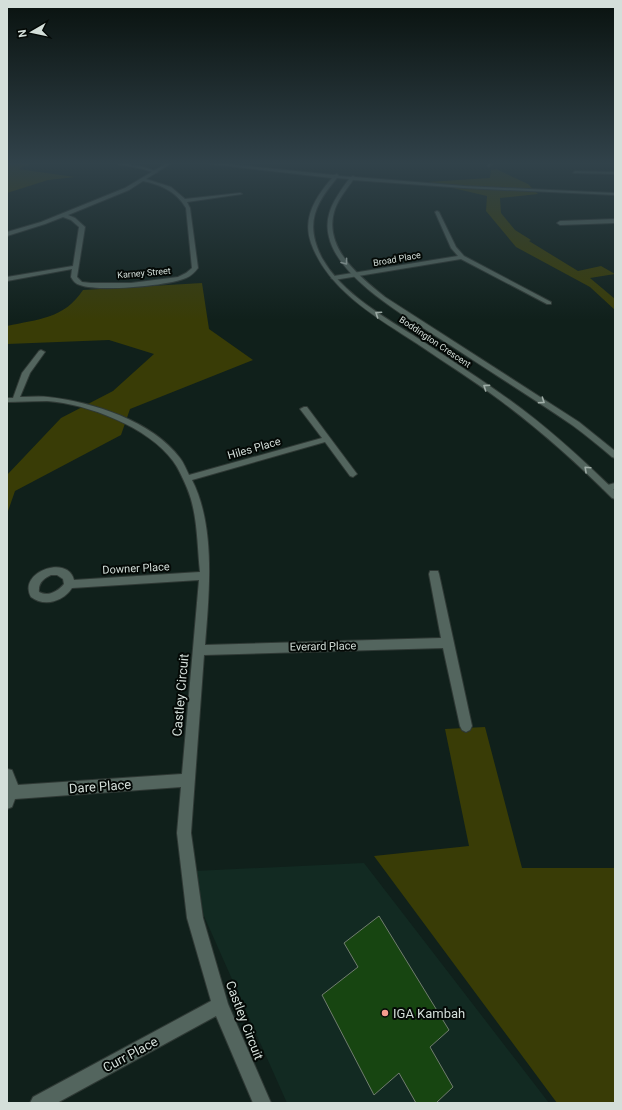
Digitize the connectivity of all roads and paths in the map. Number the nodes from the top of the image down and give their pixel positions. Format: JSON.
{"nodes":[{"id":1,"x":62,"y":216,"type":"edge"},
{"id":2,"x":66,"y":216,"type":"edge"},
{"id":3,"x":189,"y":216,"type":"edge"},
{"id":4,"x":313,"y":216,"type":"edge"},
{"id":5,"x":329,"y":216,"type":"edge"},
{"id":6,"x":439,"y":216,"type":"edge"},
{"id":7,"x":615,"y":221,"type":"edge"},
{"id":8,"x":560,"y":223,"type":"dead end"},
{"id":9,"x":7,"y":234,"type":"edge"},
{"id":10,"x":462,"y":257,"type":"junction"},
{"id":11,"x":76,"y":267,"type":"junction"},
{"id":12,"x":356,"y":274,"type":"junction"},
{"id":13,"x":334,"y":278,"type":"junction"},
{"id":14,"x":7,"y":279,"type":"edge"},
{"id":15,"x":549,"y":303,"type":"dead end"},
{"id":16,"x":41,"y":352,"type":"dead end"},
{"id":17,"x":12,"y":400,"type":"edge"},
{"id":18,"x":304,"y":410,"type":"dead end"},
{"id":19,"x":327,"y":439,"type":"junction"},
{"id":20,"x":615,"y":455,"type":"edge"},
{"id":21,"x":353,"y":474,"type":"dead end"},
{"id":22,"x":187,"y":478,"type":"junction"},
{"id":23,"x":611,"y":487,"type":"edge"},
{"id":24,"x":615,"y":496,"type":"edge"},
{"id":25,"x":434,"y":574,"type":"dead end"},
{"id":26,"x":205,"y":576,"type":"junction"},
{"id":27,"x":69,"y":584,"type":"dead end"},
{"id":28,"x":448,"y":643,"type":"junction"},
{"id":29,"x":199,"y":650,"type":"junction"},
{"id":30,"x":466,"y":726,"type":"dead end"},
{"id":31,"x":7,"y":775,"type":"edge"},
{"id":32,"x":188,"y":780,"type":"junction"},
{"id":33,"x":9,"y":797,"type":"edge"},
{"id":34,"x":220,"y":1005,"type":"junction"},
{"id":35,"x":39,"y":1103,"type":"edge"},
{"id":36,"x":262,"y":1103,"type":"edge"}],
"edges":[{"from":1,"to":9,"type":"street"},
{"from":2,"to":11,"type":"street","name":"Karney Street"},
{"from":3,"to":11,"type":"street","name":"Karney Street"},
{"from":4,"to":13,"type":"street","name":"Boddington Crescent"},
{"from":5,"to":12,"type":"street","name":"Boddington Crescent","one_way":true},
{"from":6,"to":10,"type":"street"},
{"from":7,"to":8,"type":"street"},
{"from":10,"to":12,"type":"street","name":"Broad Place"},
{"from":10,"to":15,"type":"street"},
{"from":11,"to":14,"type":"street"},
{"from":12,"to":13,"type":"street","name":"Broad Place"},
{"from":12,"to":20,"type":"street","name":"Boddington Crescent","one_way":true},
{"from":23,"to":13,"type":"street","name":"Boddington Crescent","one_way":true},
{"from":16,"to":17,"type":"street","name":"Castley Circuit"},
{"from":17,"to":22,"type":"street","name":"Castley Circuit"},
{"from":18,"to":19,"type":"street"},
{"from":19,"to":21,"type":"street"},
{"from":19,"to":22,"type":"street","name":"Hiles Place"},
{"from":22,"to":26,"type":"street","name":"Castley Circuit"},
{"from":23,"to":24,"type":"street","name":"Boddington Crescent"},
{"from":25,"to":28,"type":"street"},
{"from":26,"to":27,"type":"street","name":"Downer Place"},
{"from":26,"to":29,"type":"street","name":"Castley Circuit"},
{"from":28,"to":29,"type":"street","name":"Everard Place"},
{"from":28,"to":30,"type":"street"},
{"from":29,"to":32,"type":"street","name":"Castley Circuit"},
{"from":31,"to":33,"type":"street","name":"Dare Place"},
{"from":32,"to":33,"type":"street","name":"Dare Place"},
{"from":32,"to":34,"type":"street","name":"Castley Circuit"},
{"from":34,"to":35,"type":"street","name":"Curr Place"},
{"from":34,"to":36,"type":"street","name":"Castley Circuit"}]}
